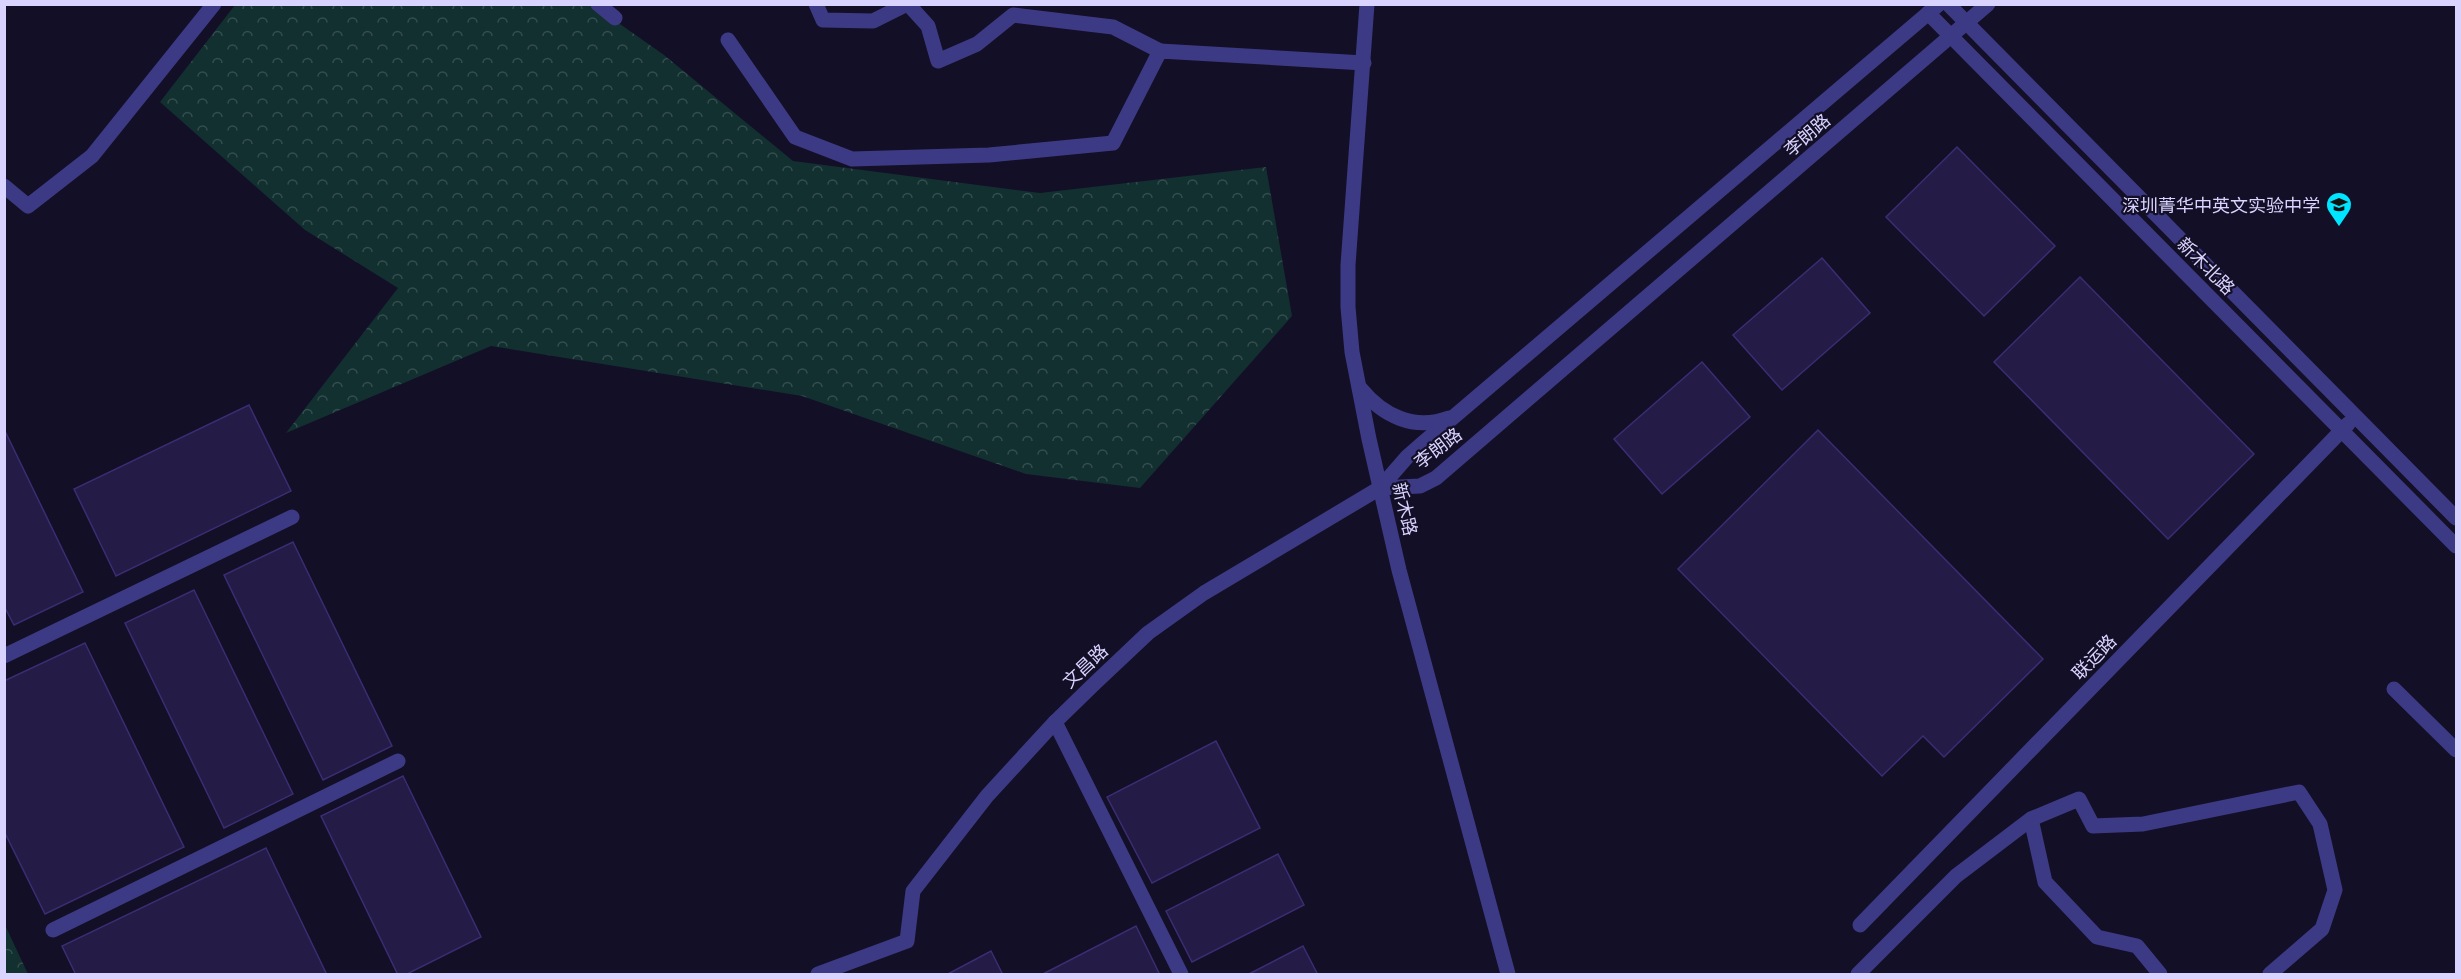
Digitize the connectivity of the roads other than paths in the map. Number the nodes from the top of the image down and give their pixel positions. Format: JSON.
{"nodes":[{"id":1,"x":214,"y":4,"type":"edge"},
{"id":2,"x":598,"y":4,"type":"edge"},
{"id":3,"x":816,"y":4,"type":"edge"},
{"id":4,"x":907,"y":4,"type":"edge"},
{"id":5,"x":1367,"y":4,"type":"edge"},
{"id":6,"x":1948,"y":4,"type":"edge"},
{"id":7,"x":1988,"y":4,"type":"edge"},
{"id":8,"x":1933,"y":9,"type":"edge"},
{"id":9,"x":1033,"y":11,"type":"edge"},
{"id":10,"x":615,"y":18,"type":"dead end"},
{"id":11,"x":1966,"y":23,"type":"junction"},
{"id":12,"x":1951,"y":36,"type":"junction"},
{"id":13,"x":728,"y":40,"type":"dead end"},
{"id":14,"x":1160,"y":51,"type":"junction"},
{"id":15,"x":1364,"y":63,"type":"junction"},
{"id":16,"x":4,"y":186,"type":"edge"},
{"id":17,"x":1358,"y":386,"type":"junction"},
{"id":18,"x":1455,"y":416,"type":"junction"},
{"id":19,"x":2356,"y":416,"type":"junction"},
{"id":20,"x":2342,"y":430,"type":"junction"},
{"id":21,"x":1380,"y":488,"type":"junction"},
{"id":22,"x":292,"y":517,"type":"dead end"},
{"id":23,"x":2457,"y":518,"type":"edge"},
{"id":24,"x":2457,"y":546,"type":"edge"},
{"id":25,"x":4,"y":656,"type":"edge"},
{"id":26,"x":2394,"y":689,"type":"dead end"},
{"id":27,"x":1055,"y":722,"type":"junction"},
{"id":28,"x":2457,"y":750,"type":"edge"},
{"id":29,"x":398,"y":761,"type":"dead end"},
{"id":30,"x":2031,"y":819,"type":"junction"},
{"id":31,"x":1860,"y":925,"type":"dead end"},
{"id":32,"x":53,"y":930,"type":"dead end"},
{"id":33,"x":818,"y":975,"type":"edge"},
{"id":34,"x":1180,"y":975,"type":"edge"},
{"id":35,"x":1508,"y":975,"type":"edge"},
{"id":36,"x":1858,"y":975,"type":"edge"},
{"id":37,"x":2160,"y":975,"type":"edge"},
{"id":38,"x":2270,"y":975,"type":"edge"}],
"edges":[{"from":1,"to":16,"type":"street"},
{"from":2,"to":10,"type":"street"},
{"from":3,"to":4,"type":"street"},
{"from":4,"to":9,"type":"street"},
{"from":5,"to":15,"type":"street","name":"新木路"},
{"from":6,"to":11,"type":"street","name":"新木北路"},
{"from":7,"to":11,"type":"street","name":"李朗路"},
{"from":8,"to":12,"type":"street","name":"新木北路"},
{"from":8,"to":18,"type":"street","name":"李朗路"},
{"from":9,"to":14,"type":"street"},
{"from":11,"to":12,"type":"street","name":"李朗路"},
{"from":11,"to":19,"type":"street","name":"新木北路"},
{"from":12,"to":20,"type":"street","name":"新木北路"},
{"from":12,"to":21,"type":"street","name":"李朗路"},
{"from":13,"to":14,"type":"street"},
{"from":14,"to":15,"type":"street"},
{"from":15,"to":17,"type":"street","name":"新木路"},
{"from":17,"to":18,"type":"street"},
{"from":17,"to":21,"type":"street","name":"新木路"},
{"from":18,"to":21,"type":"street","name":"李朗路"},
{"from":19,"to":20,"type":"street","name":"联运路"},
{"from":19,"to":23,"type":"street","name":"新木北路"},
{"from":20,"to":24,"type":"street","name":"新木北路"},
{"from":20,"to":31,"type":"street","name":"联运路"},
{"from":21,"to":27,"type":"street","name":"文昌路"},
{"from":21,"to":35,"type":"street","name":"新木路"},
{"from":22,"to":25,"type":"street"},
{"from":26,"to":28,"type":"street"},
{"from":27,"to":33,"type":"street","name":"文昌路"},
{"from":27,"to":34,"type":"street"},
{"from":29,"to":32,"type":"street"},
{"from":30,"to":36,"type":"street"},
{"from":30,"to":37,"type":"street"},
{"from":30,"to":38,"type":"street"}]}
